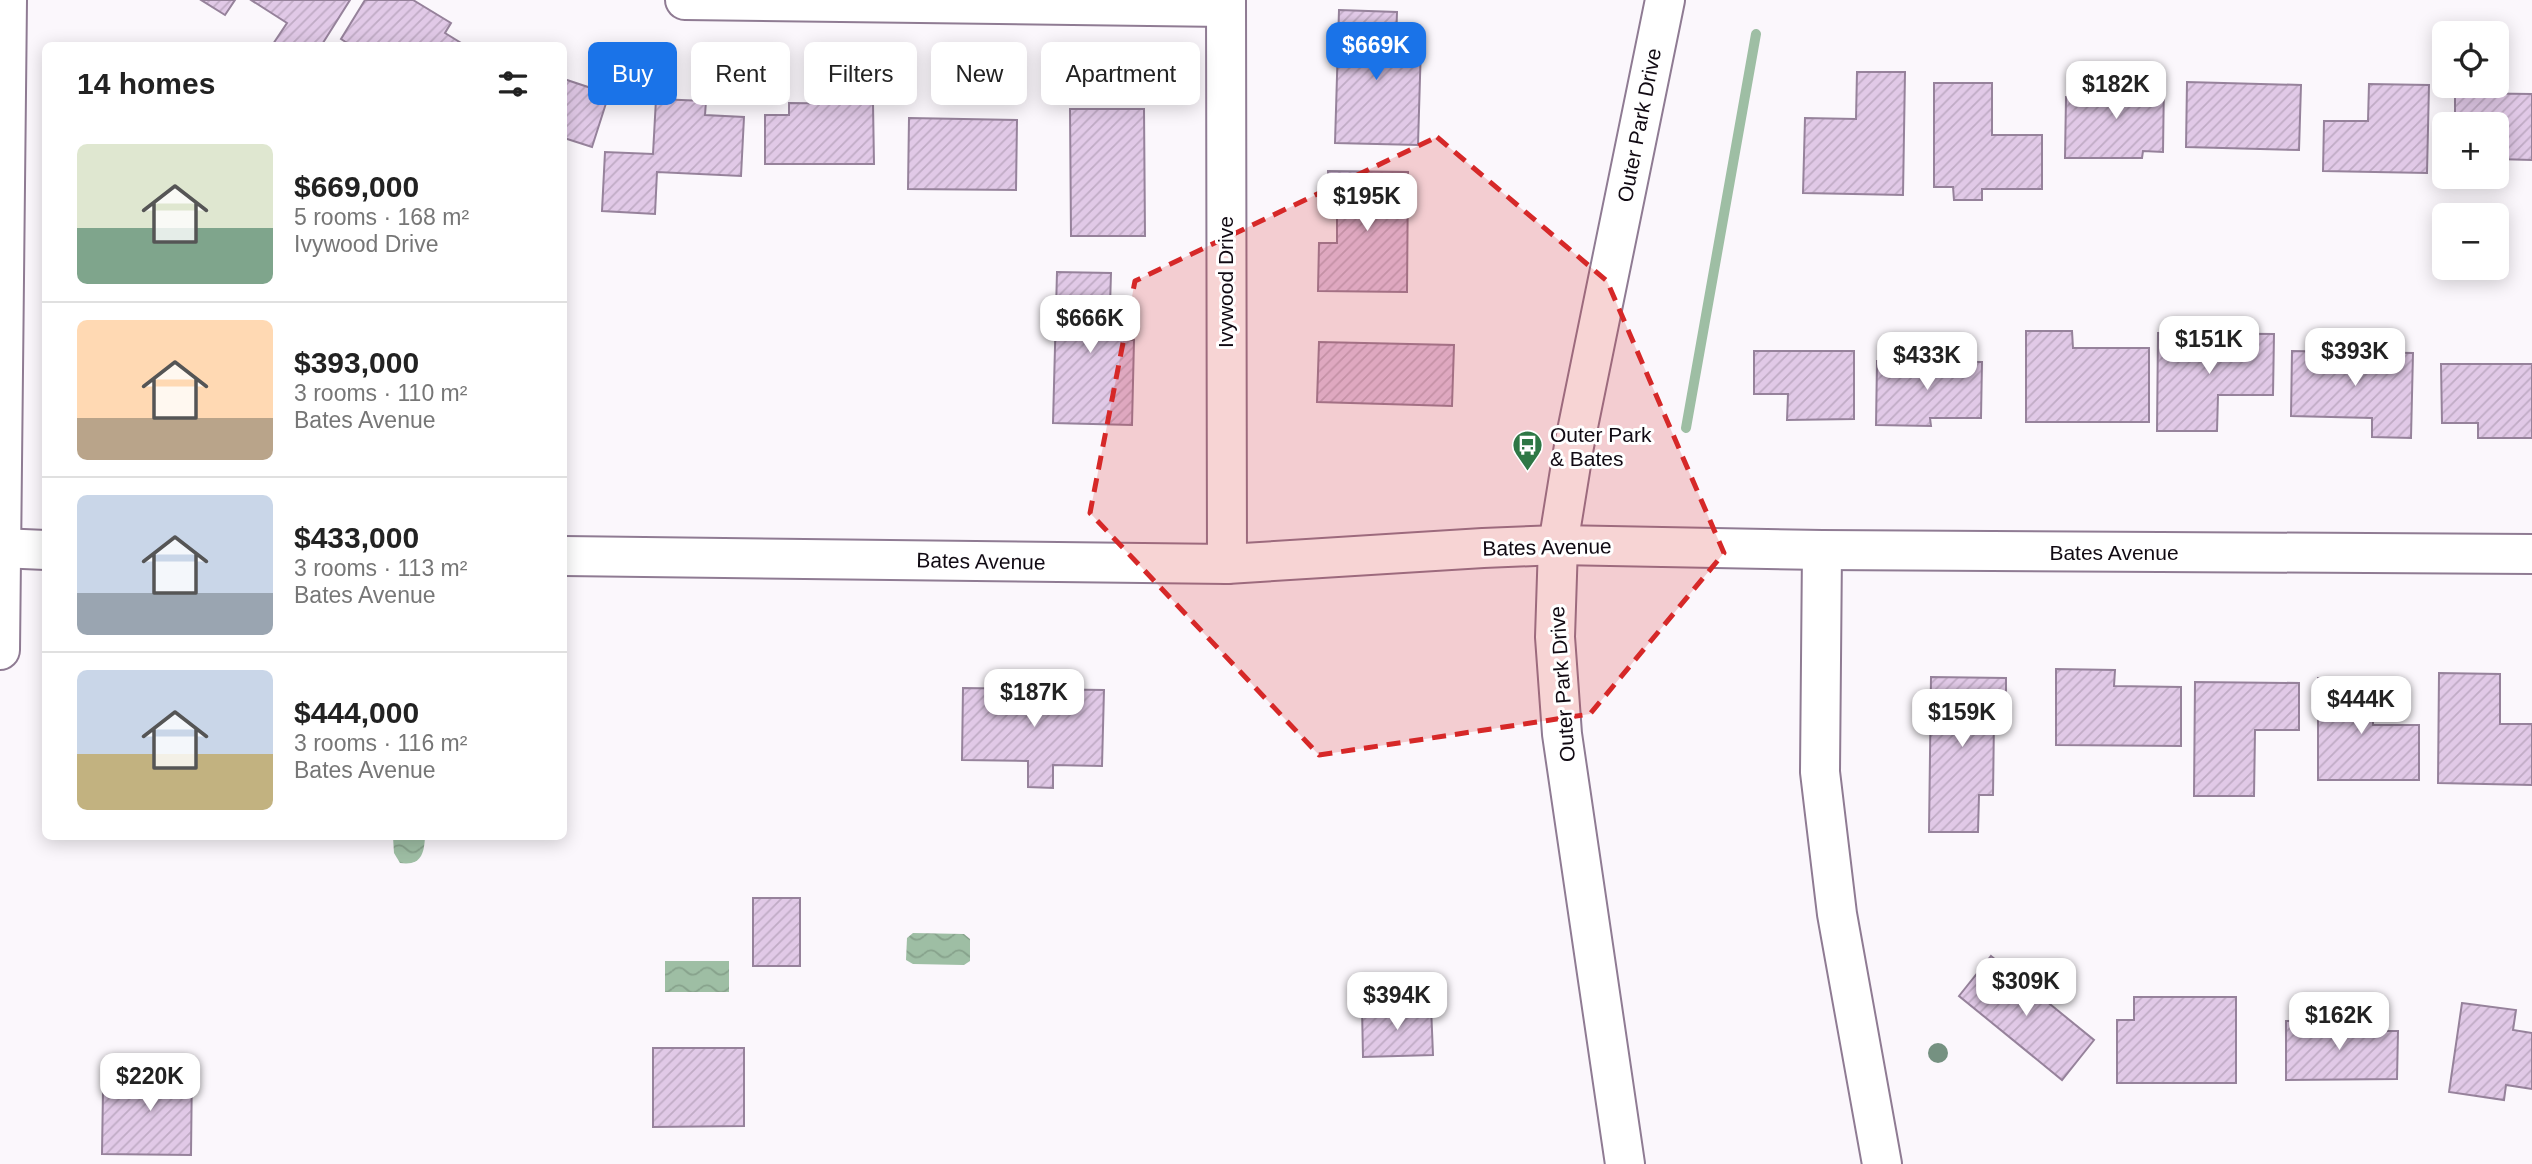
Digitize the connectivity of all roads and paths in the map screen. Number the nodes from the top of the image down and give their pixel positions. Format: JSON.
{"nodes":[{"id":1,"x":7,"y":0,"type":"edge"},
{"id":2,"x":685,"y":0,"type":"edge"},
{"id":3,"x":1665,"y":0,"type":"edge"},
{"id":4,"x":1225,"y":4,"type":"edge"},
{"id":5,"x":1558,"y":545,"type":"junction"},
{"id":6,"x":1,"y":548,"type":"edge"},
{"id":7,"x":42,"y":550,"type":"edge"},
{"id":8,"x":1822,"y":550,"type":"junction"},
{"id":9,"x":2532,"y":554,"type":"edge"},
{"id":10,"x":567,"y":556,"type":"edge"},
{"id":11,"x":1227,"y":565,"type":"junction"},
{"id":12,"x":0,"y":650,"type":"edge"},
{"id":13,"x":1625,"y":1164,"type":"edge"},
{"id":14,"x":1882,"y":1164,"type":"edge"}],
"edges":[{"from":1,"to":6,"type":"street"},
{"from":2,"to":4,"type":"street"},
{"from":3,"to":5,"type":"street","name":"Outer Park Drive"},
{"from":4,"to":11,"type":"street","name":"Ivywood Drive"},
{"from":5,"to":8,"type":"street","name":"Bates Avenue"},
{"from":5,"to":11,"type":"street","name":"Bates Avenue"},
{"from":5,"to":13,"type":"street","name":"Outer Park Drive"},
{"from":6,"to":7,"type":"street"},
{"from":6,"to":12,"type":"street"},
{"from":8,"to":9,"type":"street","name":"Bates Avenue"},
{"from":8,"to":14,"type":"street"},
{"from":10,"to":11,"type":"street","name":"Bates Avenue"}]}
